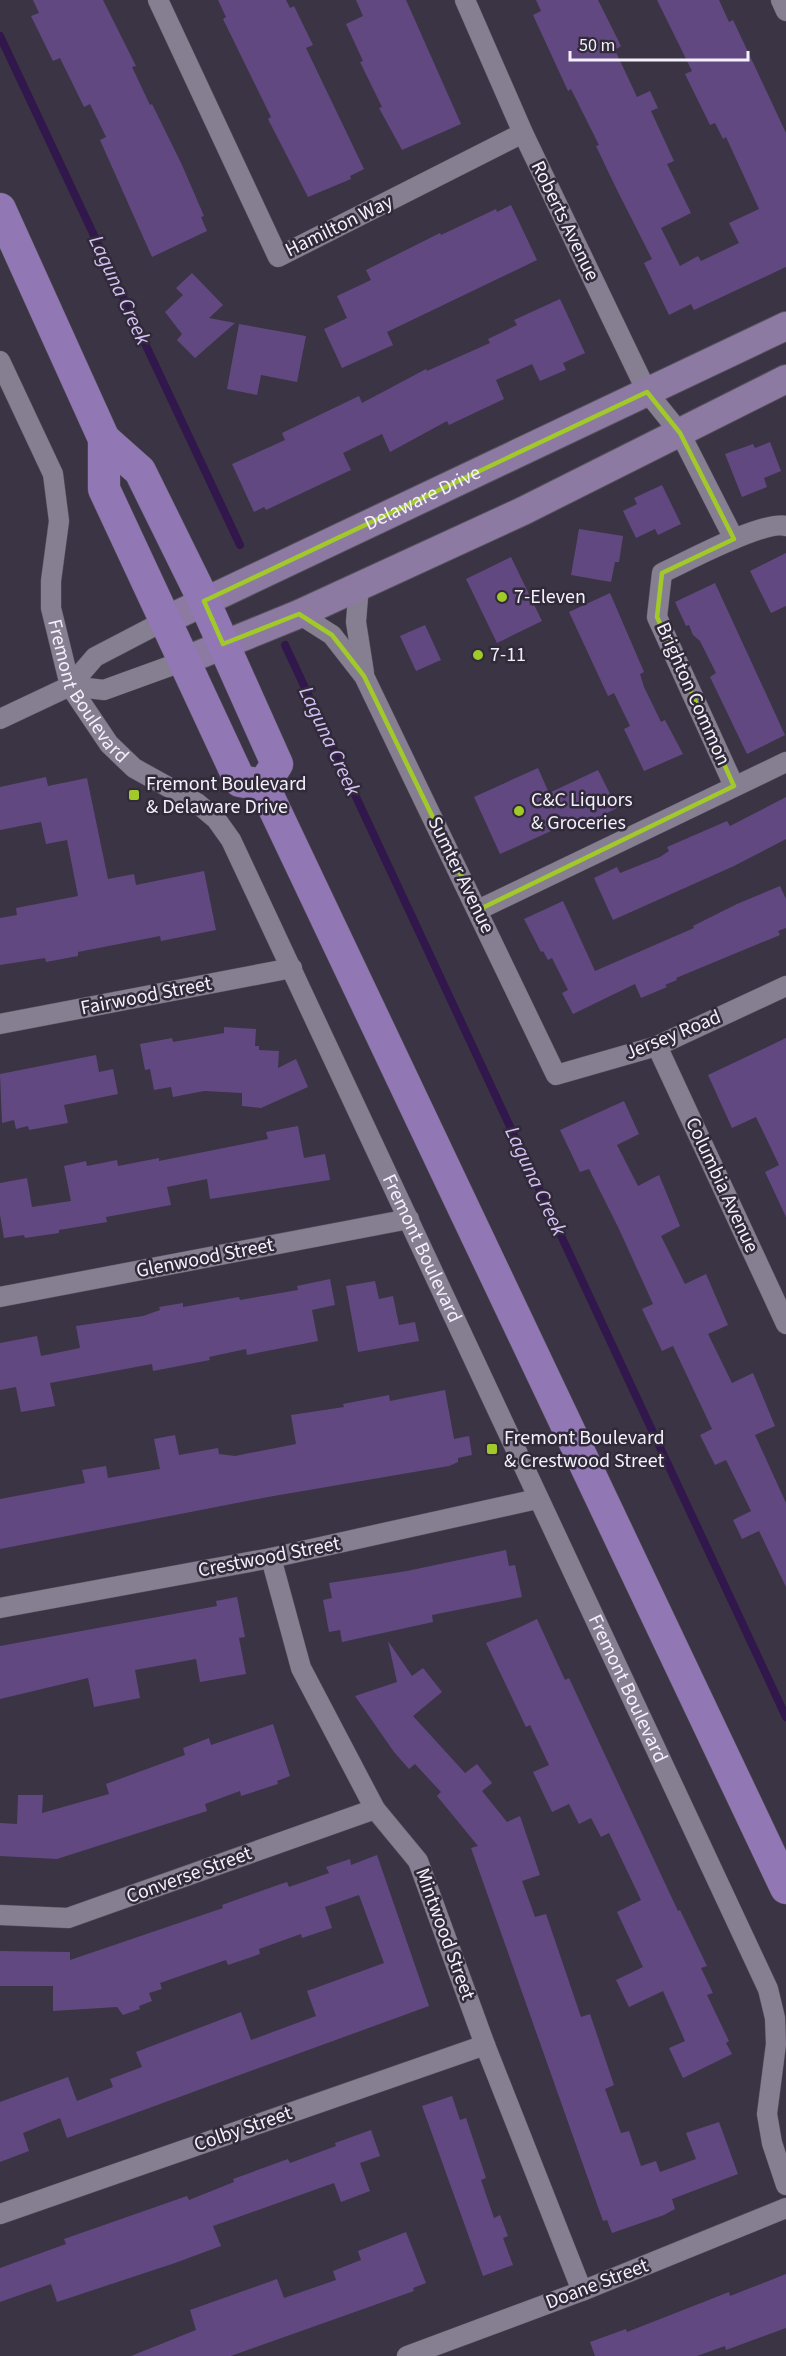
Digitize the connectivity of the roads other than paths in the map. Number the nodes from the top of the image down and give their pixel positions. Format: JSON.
{"nodes":[{"id":1,"x":158,"y":0,"type":"edge"},
{"id":2,"x":465,"y":0,"type":"edge"},
{"id":3,"x":781,"y":0,"type":"edge"},
{"id":4,"x":786,"y":11,"type":"edge"},
{"id":5,"x":523,"y":133,"type":"junction"},
{"id":6,"x":0,"y":209,"type":"edge"},
{"id":7,"x":786,"y":326,"type":"edge"},
{"id":8,"x":0,"y":361,"type":"edge"},
{"id":9,"x":786,"y":379,"type":"edge"},
{"id":10,"x":647,"y":392,"type":"junction"},
{"id":11,"x":680,"y":433,"type":"junction"},
{"id":12,"x":104,"y":439,"type":"junction"},
{"id":13,"x":786,"y":526,"type":"edge"},
{"id":14,"x":734,"y":539,"type":"junction"},
{"id":15,"x":359,"y":585,"type":"junction"},
{"id":16,"x":204,"y":601,"type":"junction"},
{"id":17,"x":298,"y":614,"type":"junction"},
{"id":18,"x":166,"y":620,"type":"junction"},
{"id":19,"x":223,"y":644,"type":"junction"},
{"id":20,"x":184,"y":660,"type":"junction"},
{"id":21,"x":364,"y":676,"type":"junction"},
{"id":22,"x":70,"y":686,"type":"junction"},
{"id":23,"x":0,"y":719,"type":"edge"},
{"id":24,"x":786,"y":762,"type":"edge"},
{"id":25,"x":263,"y":785,"type":"junction"},
{"id":26,"x":734,"y":786,"type":"junction"},
{"id":27,"x":478,"y":910,"type":"junction"},
{"id":28,"x":292,"y":968,"type":"junction"},
{"id":29,"x":786,"y":986,"type":"edge"},
{"id":30,"x":0,"y":1024,"type":"edge"},
{"id":31,"x":657,"y":1046,"type":"junction"},
{"id":32,"x":556,"y":1075,"type":"joint"},
{"id":33,"x":410,"y":1219,"type":"junction"},
{"id":34,"x":0,"y":1297,"type":"edge"},
{"id":35,"x":786,"y":1324,"type":"edge"},
{"id":36,"x":537,"y":1499,"type":"junction"},
{"id":37,"x":271,"y":1558,"type":"junction"},
{"id":38,"x":0,"y":1608,"type":"edge"},
{"id":39,"x":375,"y":1809,"type":"junction"},
{"id":40,"x":786,"y":1888,"type":"edge"},
{"id":41,"x":0,"y":1915,"type":"edge"},
{"id":42,"x":485,"y":2045,"type":"junction"},
{"id":43,"x":786,"y":2186,"type":"edge"},
{"id":44,"x":786,"y":2208,"type":"edge"},
{"id":45,"x":0,"y":2214,"type":"edge"},
{"id":46,"x":582,"y":2291,"type":"junction"},
{"id":47,"x":407,"y":2356,"type":"edge"}],
"edges":[{"from":1,"to":5,"type":"street","name":"Hamilton Way"},
{"from":2,"to":5,"type":"street","name":"Roberts Avenue"},
{"from":3,"to":4,"type":"street"},
{"from":5,"to":10,"type":"street","name":"Roberts Avenue"},
{"from":6,"to":12,"type":"main road"},
{"from":7,"to":10,"type":"street","name":"Delaware Drive"},
{"from":8,"to":22,"type":"street","name":"Fremont Boulevard"},
{"from":9,"to":11,"type":"street"},
{"from":10,"to":11,"type":"street","name":"Roberts Avenue"},
{"from":10,"to":16,"type":"street","name":"Delaware Drive"},
{"from":11,"to":14,"type":"street"},
{"from":11,"to":15,"type":"street"},
{"from":12,"to":16,"type":"main road"},
{"from":12,"to":18,"type":"main road"},
{"from":13,"to":14,"type":"street","name":"Brighton Common"},
{"from":14,"to":26,"type":"street","name":"Brighton Common"},
{"from":15,"to":17,"type":"street"},
{"from":15,"to":21,"type":"street","name":"Sumter Avenue"},
{"from":16,"to":18,"type":"street","name":"Delaware Drive"},
{"from":16,"to":19,"type":"main road"},
{"from":17,"to":19,"type":"street"},
{"from":17,"to":21,"type":"street","name":"Sumter Avenue"},
{"from":18,"to":20,"type":"main road"},
{"from":18,"to":22,"type":"street","name":"Delaware Drive"},
{"from":19,"to":20,"type":"street"},
{"from":19,"to":25,"type":"main road"},
{"from":20,"to":22,"type":"street"},
{"from":20,"to":25,"type":"main road"},
{"from":21,"to":27,"type":"street","name":"Sumter Avenue"},
{"from":22,"to":23,"type":"street","name":"Delaware Drive"},
{"from":22,"to":28,"type":"street","name":"Fremont Boulevard"},
{"from":24,"to":26,"type":"street","name":"Brighton Common"},
{"from":25,"to":40,"type":"main road"},
{"from":26,"to":27,"type":"street","name":"Brighton Common"},
{"from":27,"to":32,"type":"street","name":"Sumter Avenue"},
{"from":28,"to":30,"type":"street","name":"Fairwood Street"},
{"from":28,"to":33,"type":"street","name":"Fremont Boulevard"},
{"from":29,"to":31,"type":"street","name":"Jersey Road"},
{"from":31,"to":32,"type":"street","name":"Jersey Road"},
{"from":31,"to":35,"type":"street","name":"Columbia Avenue"},
{"from":33,"to":34,"type":"street","name":"Glenwood Street"},
{"from":33,"to":36,"type":"street","name":"Fremont Boulevard"},
{"from":36,"to":37,"type":"street","name":"Crestwood Street"},
{"from":36,"to":43,"type":"street","name":"Fremont Boulevard"},
{"from":37,"to":38,"type":"street","name":"Crestwood Street"},
{"from":37,"to":39,"type":"street","name":"Mintwood Street"},
{"from":39,"to":41,"type":"street","name":"Converse Street"},
{"from":39,"to":42,"type":"street","name":"Mintwood Street"},
{"from":42,"to":45,"type":"street","name":"Colby Street"},
{"from":42,"to":46,"type":"street","name":"Mintwood Street"},
{"from":44,"to":46,"type":"street","name":"Doane Street"},
{"from":46,"to":47,"type":"street","name":"Doane Street"}]}
